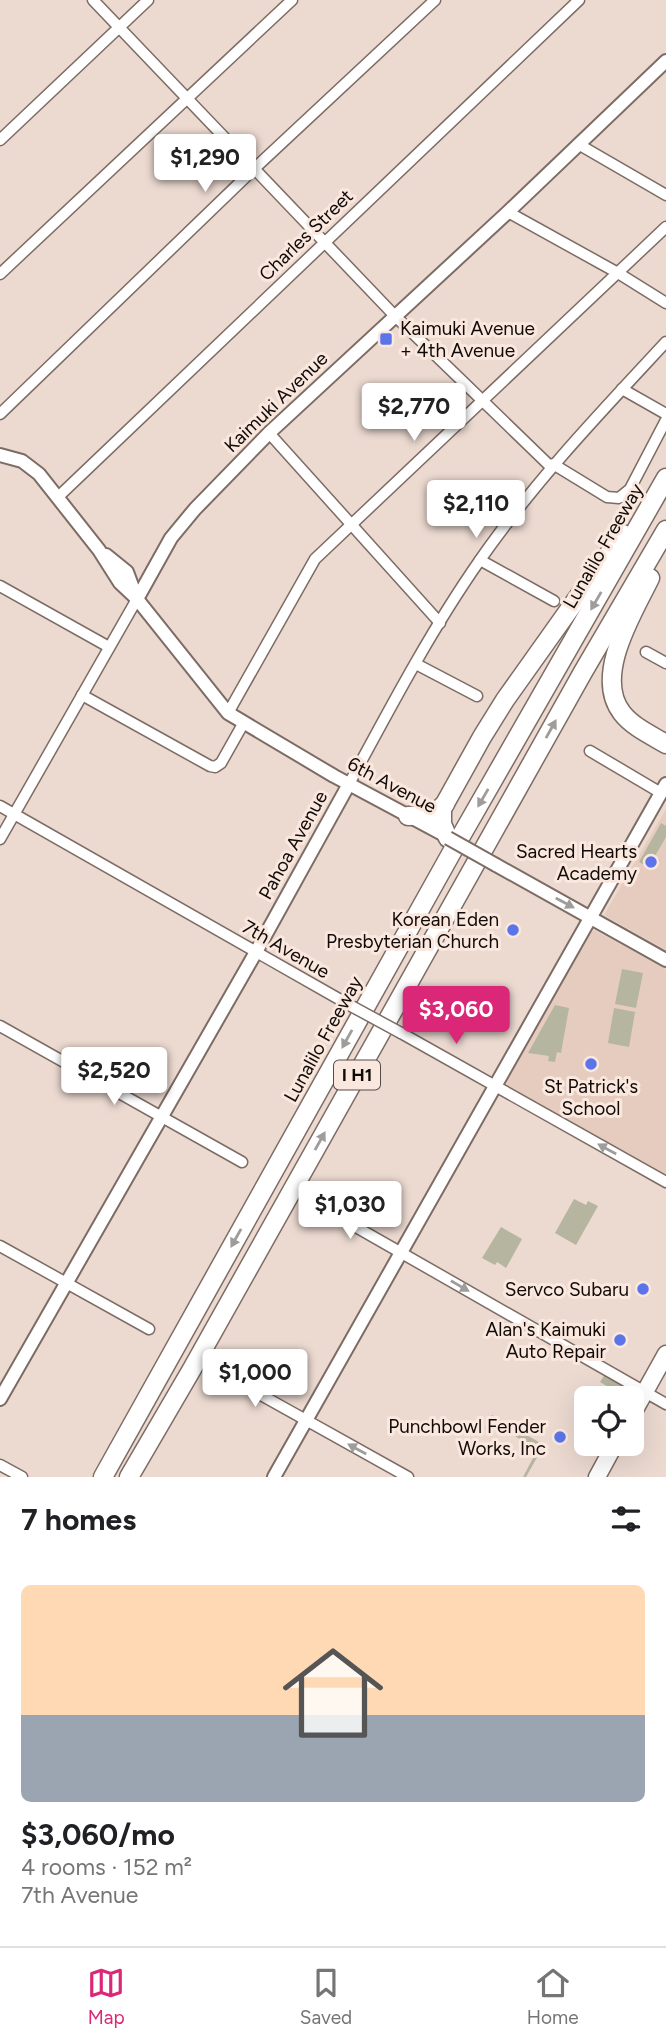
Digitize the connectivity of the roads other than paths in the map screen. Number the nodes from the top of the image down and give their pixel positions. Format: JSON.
{"nodes":[{"id":1,"x":93,"y":0,"type":"edge"},
{"id":2,"x":148,"y":0,"type":"edge"},
{"id":3,"x":292,"y":0,"type":"edge"},
{"id":4,"x":435,"y":0,"type":"edge"},
{"id":5,"x":579,"y":0,"type":"edge"},
{"id":6,"x":119,"y":27,"type":"junction"},
{"id":7,"x":666,"y":61,"type":"edge"},
{"id":8,"x":186,"y":98,"type":"junction"},
{"id":9,"x":0,"y":140,"type":"edge"},
{"id":10,"x":578,"y":144,"type":"junction"},
{"id":11,"x":255,"y":168,"type":"junction"},
{"id":12,"x":666,"y":195,"type":"edge"},
{"id":13,"x":508,"y":212,"type":"junction"},
{"id":14,"x":666,"y":227,"type":"edge"},
{"id":15,"x":324,"y":243,"type":"junction"},
{"id":16,"x":618,"y":273,"type":"junction"},
{"id":17,"x":0,"y":274,"type":"edge"},
{"id":18,"x":666,"y":303,"type":"edge"},
{"id":19,"x":395,"y":316,"type":"junction"},
{"id":20,"x":666,"y":342,"type":"edge"},
{"id":21,"x":622,"y":388,"type":"junction"},
{"id":22,"x":481,"y":401,"type":"junction"},
{"id":23,"x":0,"y":414,"type":"edge"},
{"id":24,"x":666,"y":414,"type":"edge"},
{"id":25,"x":666,"y":421,"type":"edge"},
{"id":26,"x":269,"y":433,"type":"junction"},
{"id":27,"x":0,"y":455,"type":"edge"},
{"id":28,"x":552,"y":466,"type":"junction"},
{"id":29,"x":666,"y":477,"type":"edge"},
{"id":30,"x":58,"y":497,"type":"junction"},
{"id":31,"x":352,"y":524,"type":"junction"},
{"id":32,"x":666,"y":530,"type":"edge"},
{"id":33,"x":666,"y":547,"type":"edge"},
{"id":34,"x":99,"y":550,"type":"junction"},
{"id":35,"x":480,"y":560,"type":"junction"},
{"id":36,"x":153,"y":570,"type":"junction"},
{"id":37,"x":127,"y":572,"type":"junction"},
{"id":38,"x":0,"y":586,"type":"edge"},
{"id":39,"x":137,"y":599,"type":"junction"},
{"id":40,"x":554,"y":601,"type":"dead end"},
{"id":41,"x":440,"y":623,"type":"junction"},
{"id":42,"x":109,"y":647,"type":"junction"},
{"id":43,"x":646,"y":652,"type":"dead end"},
{"id":44,"x":666,"y":663,"type":"edge"},
{"id":45,"x":416,"y":664,"type":"junction"},
{"id":46,"x":82,"y":695,"type":"junction"},
{"id":47,"x":477,"y":696,"type":"dead end"},
{"id":48,"x":228,"y":713,"type":"junction"},
{"id":49,"x":243,"y":724,"type":"junction"},
{"id":50,"x":666,"y":744,"type":"edge"},
{"id":51,"x":590,"y":751,"type":"dead end"},
{"id":52,"x":349,"y":784,"type":"junction"},
{"id":53,"x":664,"y":788,"type":"edge"},
{"id":54,"x":445,"y":804,"type":"junction"},
{"id":55,"x":0,"y":806,"type":"edge"},
{"id":56,"x":14,"y":814,"type":"junction"},
{"id":57,"x":408,"y":816,"type":"junction"},
{"id":58,"x":449,"y":838,"type":"junction"},
{"id":59,"x":0,"y":839,"type":"edge"},
{"id":60,"x":591,"y":917,"type":"junction"},
{"id":61,"x":256,"y":952,"type":"junction"},
{"id":62,"x":666,"y":960,"type":"edge"},
{"id":63,"x":0,"y":1026,"type":"edge"},
{"id":64,"x":495,"y":1086,"type":"junction"},
{"id":65,"x":160,"y":1116,"type":"junction"},
{"id":66,"x":242,"y":1162,"type":"dead end"},
{"id":67,"x":666,"y":1182,"type":"edge"},
{"id":68,"x":314,"y":1203,"type":"dead end"},
{"id":69,"x":0,"y":1246,"type":"edge"},
{"id":70,"x":401,"y":1252,"type":"junction"},
{"id":71,"x":67,"y":1283,"type":"junction"},
{"id":72,"x":149,"y":1329,"type":"dead end"},
{"id":73,"x":666,"y":1354,"type":"edge"},
{"id":74,"x":192,"y":1369,"type":"junction"},
{"id":75,"x":218,"y":1371,"type":"dead end"},
{"id":76,"x":634,"y":1386,"type":"edge"},
{"id":77,"x":644,"y":1392,"type":"joint"},
{"id":78,"x":0,"y":1399,"type":"edge"},
{"id":79,"x":666,"y":1404,"type":"edge"},
{"id":80,"x":306,"y":1420,"type":"junction"},
{"id":81,"x":608,"y":1456,"type":"edge"},
{"id":82,"x":0,"y":1465,"type":"edge"},
{"id":83,"x":22,"y":1477,"type":"edge"},
{"id":84,"x":103,"y":1477,"type":"edge"},
{"id":85,"x":129,"y":1477,"type":"edge"},
{"id":86,"x":135,"y":1477,"type":"edge"},
{"id":87,"x":274,"y":1477,"type":"edge"},
{"id":88,"x":408,"y":1477,"type":"edge"},
{"id":89,"x":597,"y":1477,"type":"edge"}],
"edges":[{"from":1,"to":6,"type":"street"},
{"from":2,"to":6,"type":"street"},
{"from":3,"to":8,"type":"street"},
{"from":4,"to":11,"type":"street"},
{"from":5,"to":15,"type":"street","name":"Charles Street"},
{"from":6,"to":8,"type":"street"},
{"from":6,"to":9,"type":"street"},
{"from":7,"to":10,"type":"street","name":"Kaimuki Avenue"},
{"from":8,"to":11,"type":"street"},
{"from":8,"to":17,"type":"street"},
{"from":10,"to":12,"type":"street"},
{"from":10,"to":13,"type":"street","name":"Kaimuki Avenue"},
{"from":11,"to":15,"type":"street"},
{"from":11,"to":23,"type":"street"},
{"from":13,"to":16,"type":"street"},
{"from":13,"to":19,"type":"street","name":"Kaimuki Avenue"},
{"from":14,"to":16,"type":"street"},
{"from":15,"to":19,"type":"street"},
{"from":15,"to":30,"type":"street","name":"Charles Street"},
{"from":16,"to":18,"type":"street"},
{"from":16,"to":22,"type":"street"},
{"from":19,"to":22,"type":"street"},
{"from":19,"to":26,"type":"street","name":"Kaimuki Avenue"},
{"from":20,"to":21,"type":"street","name":"Pahoa Avenue"},
{"from":21,"to":24,"type":"street"},
{"from":21,"to":28,"type":"street","name":"Pahoa Avenue"},
{"from":22,"to":28,"type":"street"},
{"from":22,"to":31,"type":"street"},
{"from":25,"to":28,"type":"street"},
{"from":26,"to":31,"type":"street"},
{"from":26,"to":36,"type":"street","name":"Kaimuki Avenue"},
{"from":27,"to":30,"type":"street","name":"6th Avenue"},
{"from":28,"to":35,"type":"street","name":"Pahoa Avenue"},
{"from":29,"to":54,"type":"highway"},
{"from":29,"to":84,"type":"highway","name":"Lunalilo Freeway","number":"I H1","one_way":true},
{"from":30,"to":34,"type":"street","name":"6th Avenue"},
{"from":31,"to":41,"type":"street"},
{"from":31,"to":48,"type":"street"},
{"from":74,"to":32,"type":"highway","number":"I H1","one_way":true},
{"from":33,"to":50,"type":"highway"},
{"from":34,"to":37,"type":"street","name":"6th Avenue"},
{"from":34,"to":39,"type":"street","name":"6th Avenue"},
{"from":35,"to":40,"type":"street"},
{"from":35,"to":41,"type":"street","name":"Pahoa Avenue"},
{"from":36,"to":37,"type":"street"},
{"from":36,"to":39,"type":"street","name":"Kaimuki Avenue"},
{"from":37,"to":39,"type":"street","name":"6th Avenue"},
{"from":38,"to":42,"type":"street"},
{"from":39,"to":42,"type":"street","name":"Kaimuki Avenue"},
{"from":39,"to":48,"type":"street","name":"6th Avenue"},
{"from":41,"to":45,"type":"street","name":"Pahoa Avenue"},
{"from":42,"to":46,"type":"street","name":"Kaimuki Avenue"},
{"from":43,"to":44,"type":"street"},
{"from":45,"to":47,"type":"street"},
{"from":45,"to":52,"type":"street","name":"Pahoa Avenue"},
{"from":46,"to":49,"type":"street"},
{"from":46,"to":56,"type":"street","name":"Kaimuki Avenue"},
{"from":48,"to":49,"type":"street","name":"6th Avenue"},
{"from":49,"to":52,"type":"street","name":"6th Avenue"},
{"from":51,"to":53,"type":"street"},
{"from":52,"to":57,"type":"street","name":"6th Avenue"},
{"from":52,"to":61,"type":"street","name":"Pahoa Avenue"},
{"from":53,"to":60,"type":"street"},
{"from":54,"to":57,"type":"highway"},
{"from":54,"to":58,"type":"highway"},
{"from":55,"to":56,"type":"street","name":"7th Avenue"},
{"from":56,"to":59,"type":"street","name":"Kaimuki Avenue"},
{"from":56,"to":61,"type":"street","name":"7th Avenue"},
{"from":57,"to":58,"type":"street","name":"6th Avenue"},
{"from":58,"to":60,"type":"street","name":"6th Avenue","one_way":true,"bridge":true},
{"from":60,"to":62,"type":"street","name":"6th Avenue"},
{"from":60,"to":64,"type":"street"},
{"from":61,"to":64,"type":"street","name":"7th Avenue","bridge":true},
{"from":61,"to":65,"type":"street","name":"Pahoa Avenue"},
{"from":63,"to":65,"type":"street"},
{"from":67,"to":64,"type":"street","name":"7th Avenue","one_way":true},
{"from":64,"to":70,"type":"street"},
{"from":65,"to":66,"type":"street"},
{"from":65,"to":71,"type":"street","name":"Pahoa Avenue"},
{"from":68,"to":70,"type":"street"},
{"from":69,"to":71,"type":"street"},
{"from":70,"to":76,"type":"street","one_way":true},
{"from":70,"to":80,"type":"street"},
{"from":71,"to":72,"type":"street"},
{"from":71,"to":78,"type":"street","name":"Pahoa Avenue"},
{"from":73,"to":77,"type":"main road"},
{"from":74,"to":85,"type":"highway","number":"I H1"},
{"from":74,"to":86,"type":"highway"},
{"from":75,"to":80,"type":"street"},
{"from":77,"to":79,"type":"street"},
{"from":80,"to":87,"type":"street"},
{"from":88,"to":80,"type":"street","one_way":true},
{"from":81,"to":89,"type":"main road"},
{"from":82,"to":83,"type":"street"}]}
